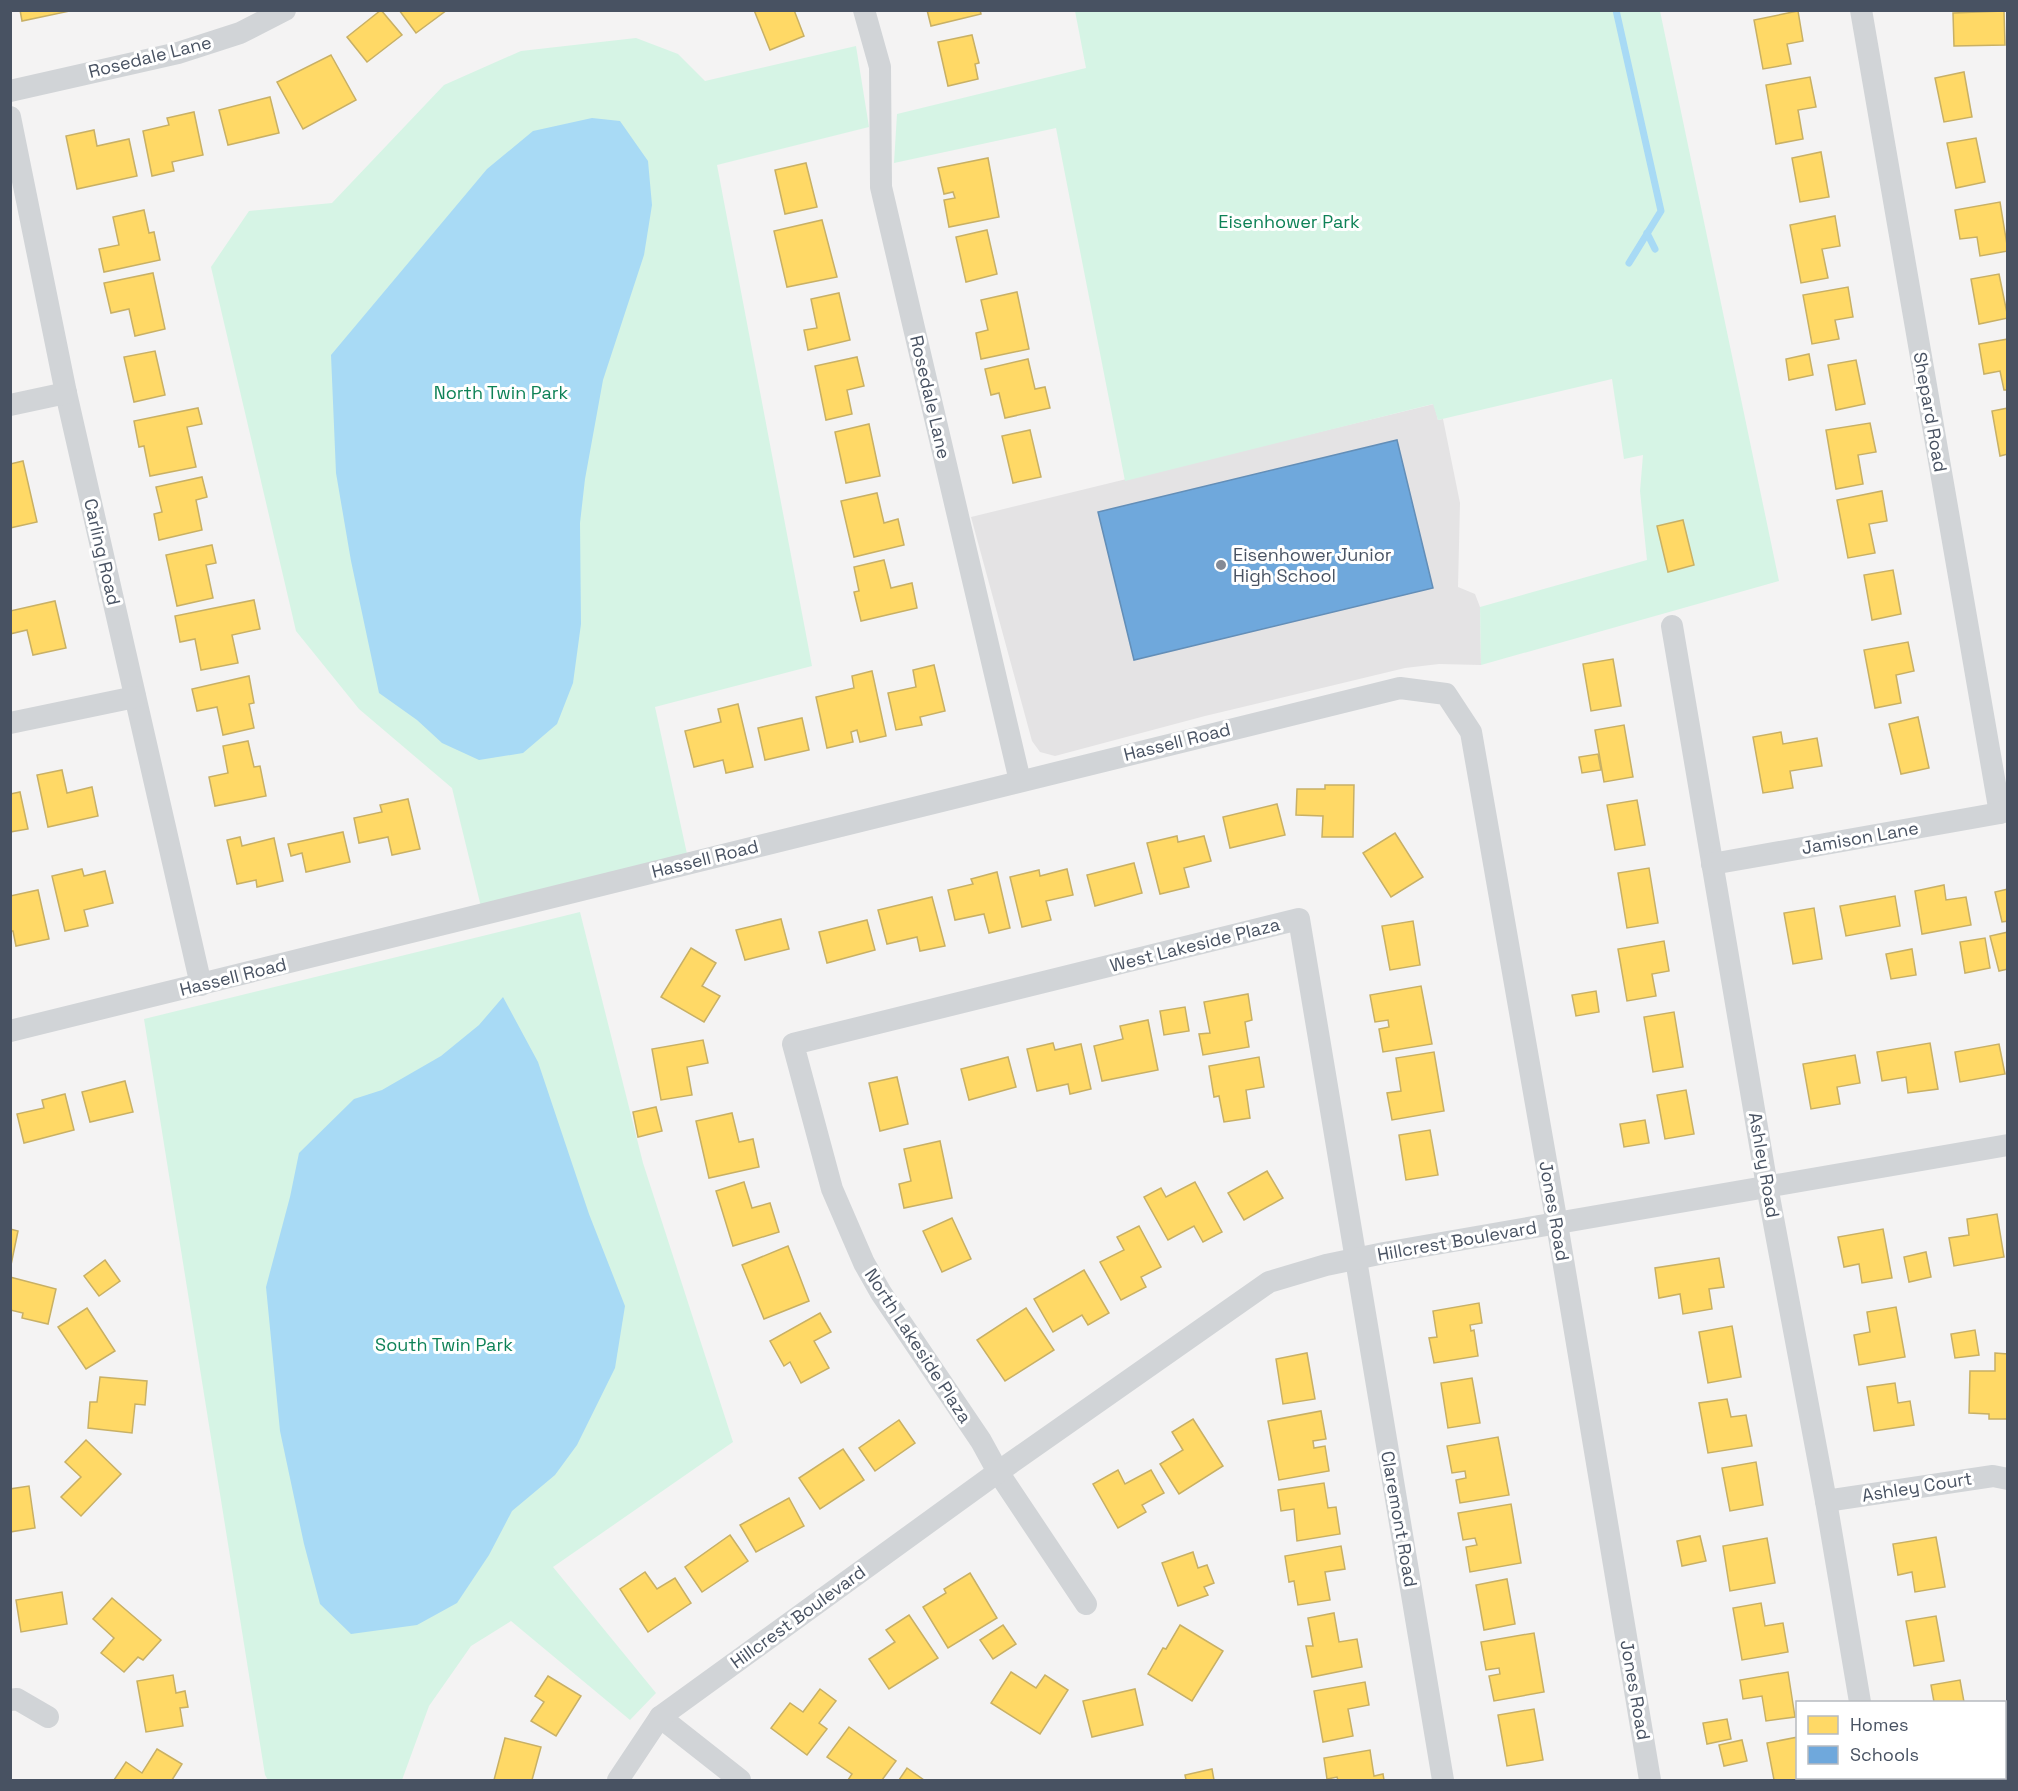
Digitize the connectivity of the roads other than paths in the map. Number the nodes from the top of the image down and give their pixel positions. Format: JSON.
{"nodes":[{"id":1,"x":285,"y":10,"type":"edge"},
{"id":2,"x":864,"y":10,"type":"edge"},
{"id":3,"x":1861,"y":10,"type":"edge"},
{"id":4,"x":10,"y":91,"type":"edge"},
{"id":5,"x":10,"y":117,"type":"edge"},
{"id":6,"x":66,"y":393,"type":"junction"},
{"id":7,"x":10,"y":405,"type":"edge"},
{"id":8,"x":1672,"y":626,"type":"dead end"},
{"id":9,"x":1400,"y":688,"type":"joint"},
{"id":10,"x":135,"y":697,"type":"junction"},
{"id":11,"x":10,"y":723,"type":"edge"},
{"id":12,"x":1020,"y":781,"type":"junction"},
{"id":13,"x":2004,"y":811,"type":"edge"},
{"id":14,"x":1712,"y":864,"type":"junction"},
{"id":15,"x":201,"y":985,"type":"junction"},
{"id":16,"x":10,"y":1031,"type":"edge"},
{"id":17,"x":793,"y":1044,"type":"joint"},
{"id":18,"x":2007,"y":1145,"type":"edge"},
{"id":19,"x":1767,"y":1186,"type":"junction"},
{"id":20,"x":1557,"y":1224,"type":"junction"},
{"id":21,"x":1355,"y":1258,"type":"junction"},
{"id":22,"x":998,"y":1472,"type":"junction"},
{"id":23,"x":2007,"y":1479,"type":"edge"},
{"id":24,"x":1826,"y":1501,"type":"junction"},
{"id":25,"x":1086,"y":1604,"type":"dead end"},
{"id":26,"x":10,"y":1700,"type":"edge"},
{"id":27,"x":1860,"y":1701,"type":"edge"},
{"id":28,"x":48,"y":1717,"type":"dead end"},
{"id":29,"x":660,"y":1717,"type":"junction"},
{"id":30,"x":618,"y":1780,"type":"edge"},
{"id":31,"x":740,"y":1780,"type":"edge"},
{"id":32,"x":1443,"y":1780,"type":"edge"},
{"id":33,"x":1650,"y":1780,"type":"edge"}],
"edges":[{"from":1,"to":4,"type":"street","name":"Rosedale Lane"},
{"from":2,"to":12,"type":"street","name":"Rosedale Lane"},
{"from":3,"to":13,"type":"street","name":"Shepard Road"},
{"from":5,"to":6,"type":"street","name":"Carling Road"},
{"from":6,"to":7,"type":"street"},
{"from":6,"to":10,"type":"street","name":"Carling Road"},
{"from":8,"to":14,"type":"street","name":"Ashley Road"},
{"from":9,"to":12,"type":"street","name":"Hassell Road"},
{"from":9,"to":20,"type":"street","name":"Jones Road"},
{"from":10,"to":11,"type":"street"},
{"from":10,"to":15,"type":"street","name":"Carling Road"},
{"from":12,"to":15,"type":"street","name":"Hassell Road"},
{"from":13,"to":14,"type":"street","name":"Jamison Lane"},
{"from":14,"to":19,"type":"street","name":"Ashley Road"},
{"from":15,"to":16,"type":"street","name":"Hassell Road"},
{"from":17,"to":21,"type":"street","name":"West Lakeside Plaza"},
{"from":17,"to":22,"type":"street","name":"North Lakeside Plaza"},
{"from":18,"to":19,"type":"street","name":"Hillcrest Boulevard"},
{"from":19,"to":20,"type":"street","name":"Hillcrest Boulevard"},
{"from":19,"to":24,"type":"street","name":"Ashley Road"},
{"from":20,"to":21,"type":"street","name":"Hillcrest Boulevard"},
{"from":20,"to":33,"type":"street","name":"Jones Road"},
{"from":21,"to":22,"type":"street","name":"Hillcrest Boulevard"},
{"from":21,"to":32,"type":"street","name":"Claremont Road"},
{"from":22,"to":25,"type":"street"},
{"from":22,"to":29,"type":"street","name":"Hillcrest Boulevard"},
{"from":23,"to":24,"type":"street","name":"Ashley Court"},
{"from":24,"to":27,"type":"street","name":"Ashley Road"},
{"from":26,"to":28,"type":"street"},
{"from":29,"to":30,"type":"street","name":"Hillcrest Boulevard"},
{"from":29,"to":31,"type":"street"}]}
